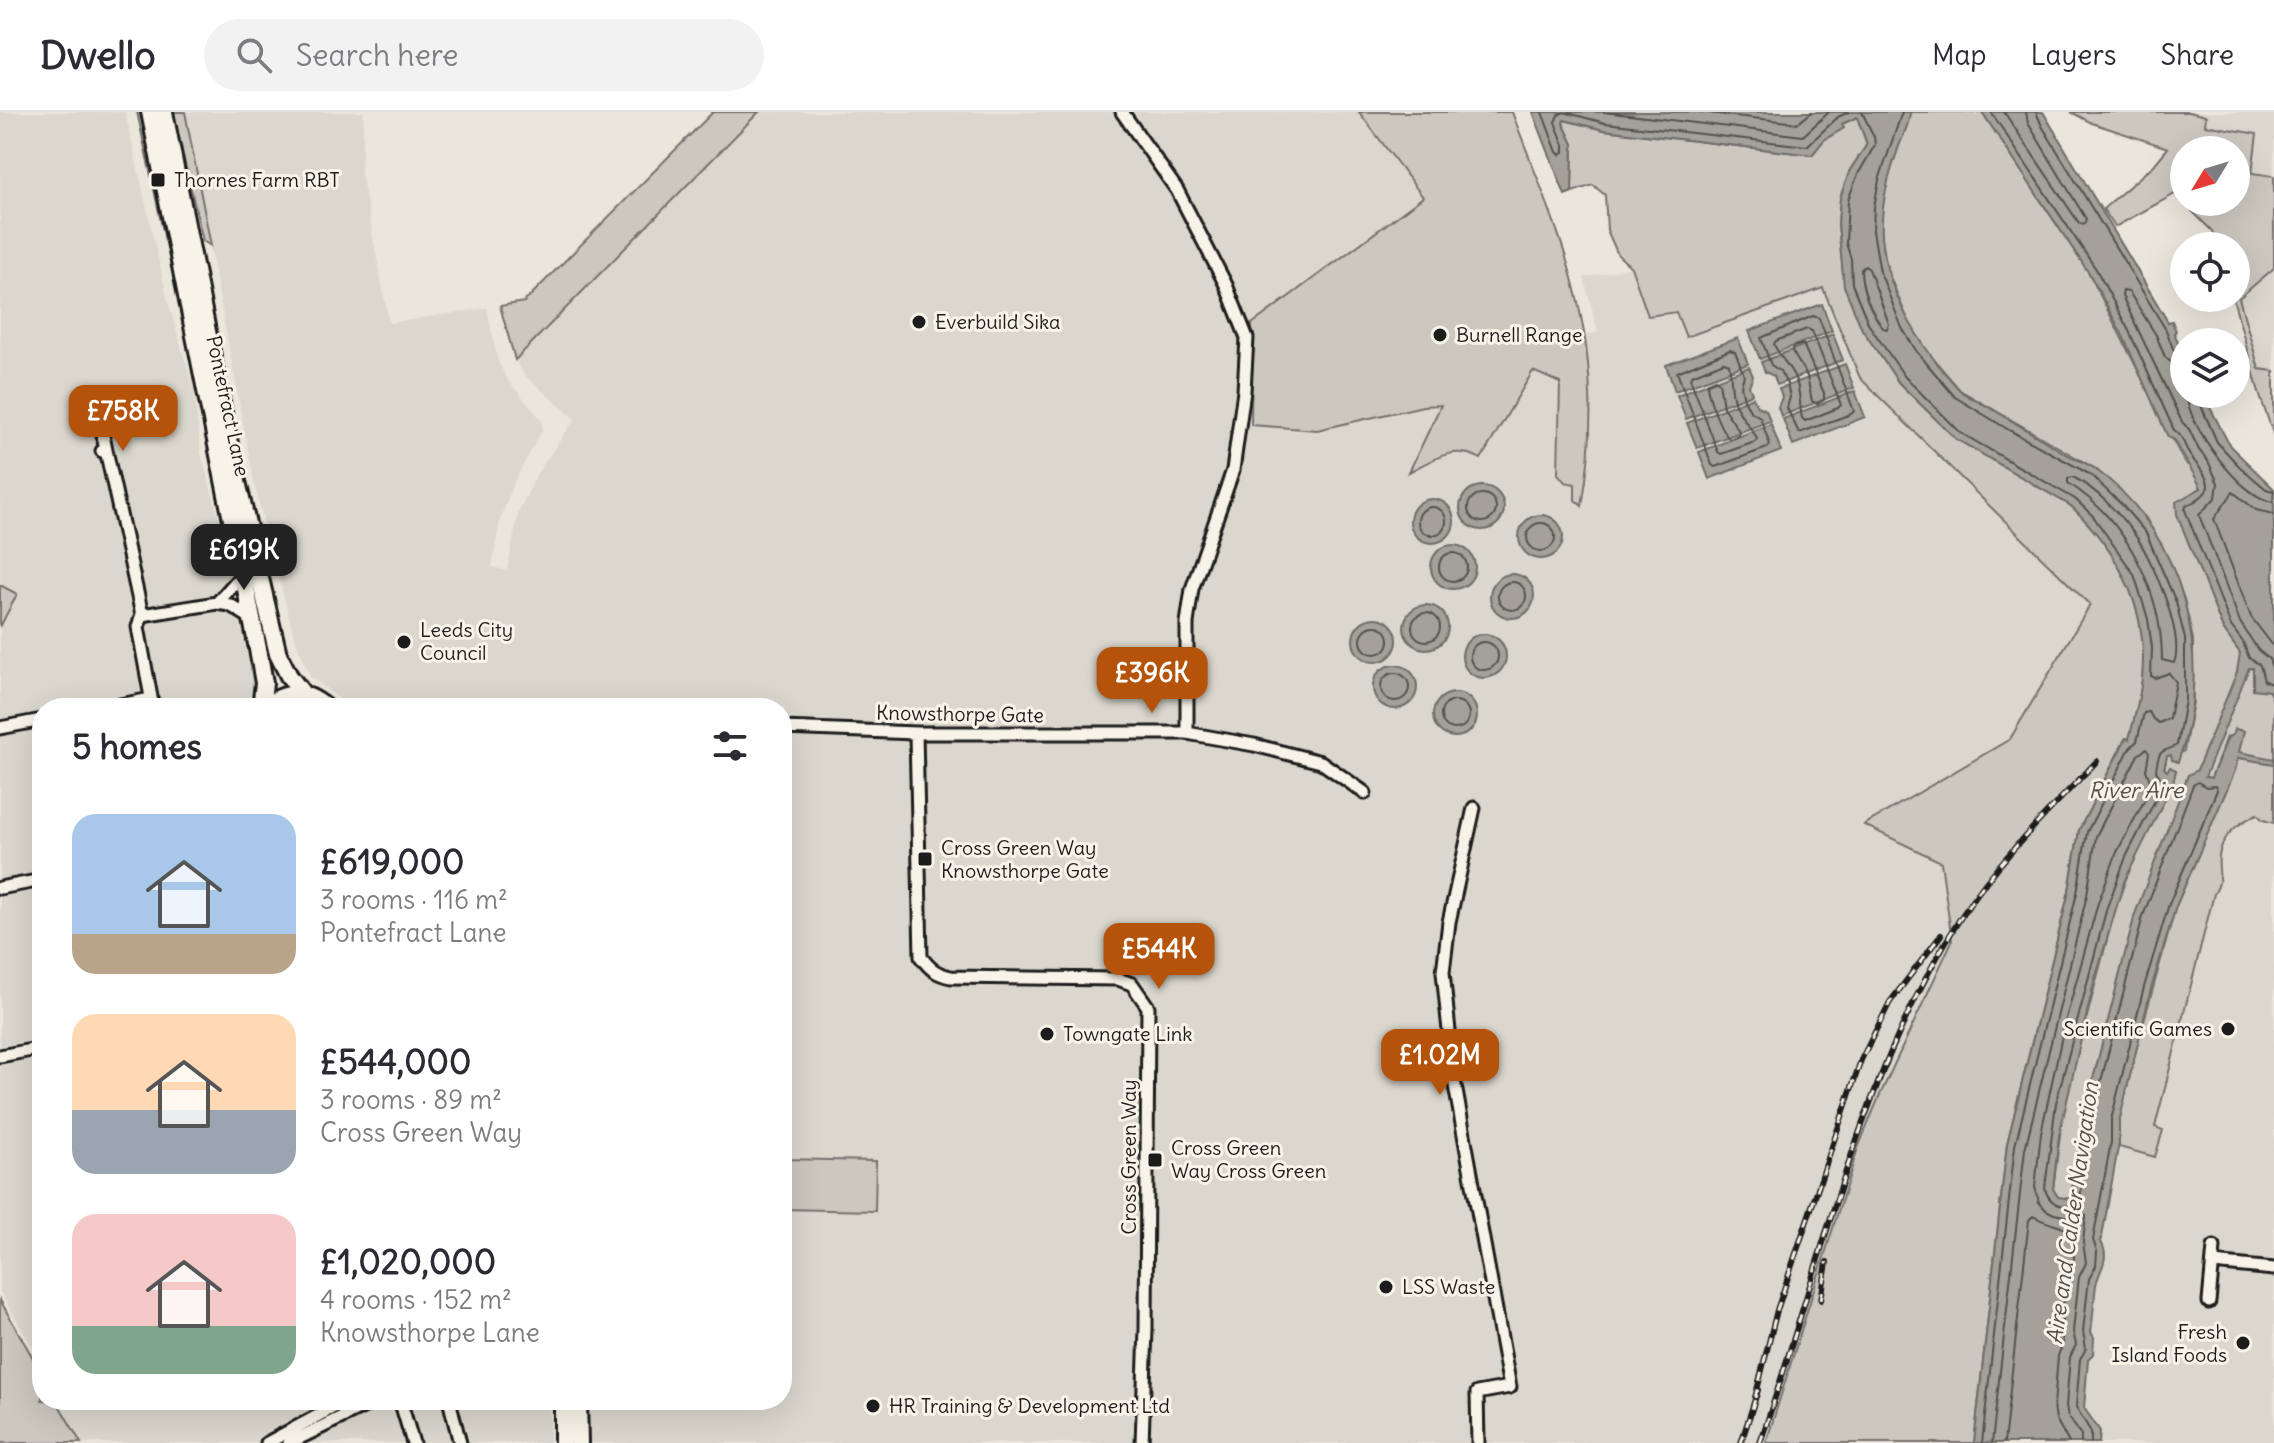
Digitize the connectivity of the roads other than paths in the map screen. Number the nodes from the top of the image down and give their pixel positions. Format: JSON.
{"nodes":[{"id":1,"x":150,"y":112,"type":"edge"},
{"id":2,"x":164,"y":112,"type":"edge"},
{"id":3,"x":1122,"y":112,"type":"edge"},
{"id":4,"x":102,"y":431,"type":"dead end"},
{"id":5,"x":242,"y":575,"type":"junction"},
{"id":6,"x":217,"y":603,"type":"junction"},
{"id":7,"x":142,"y":615,"type":"junction"},
{"id":8,"x":251,"y":618,"type":"junction"},
{"id":9,"x":302,"y":693,"type":"junction"},
{"id":10,"x":151,"y":698,"type":"edge"},
{"id":11,"x":262,"y":698,"type":"edge"},
{"id":12,"x":279,"y":698,"type":"edge"},
{"id":13,"x":314,"y":698,"type":"edge"},
{"id":14,"x":32,"y":722,"type":"edge"},
{"id":15,"x":0,"y":728,"type":"edge"},
{"id":16,"x":792,"y":728,"type":"edge"},
{"id":17,"x":916,"y":733,"type":"junction"},
{"id":18,"x":1187,"y":733,"type":"junction"},
{"id":19,"x":1365,"y":793,"type":"dead end"},
{"id":20,"x":1474,"y":808,"type":"dead end"},
{"id":21,"x":32,"y":882,"type":"edge"},
{"id":22,"x":0,"y":888,"type":"edge"},
{"id":23,"x":32,"y":1050,"type":"edge"},
{"id":24,"x":0,"y":1056,"type":"edge"},
{"id":25,"x":2214,"y":1247,"type":"dead end"},
{"id":26,"x":2213,"y":1263,"type":"junction"},
{"id":27,"x":2274,"y":1269,"type":"edge"},
{"id":28,"x":2209,"y":1302,"type":"dead end"},
{"id":29,"x":332,"y":1410,"type":"edge"},
{"id":30,"x":354,"y":1410,"type":"edge"},
{"id":31,"x":403,"y":1410,"type":"edge"},
{"id":32,"x":452,"y":1410,"type":"edge"},
{"id":33,"x":563,"y":1410,"type":"edge"},
{"id":34,"x":578,"y":1410,"type":"edge"},
{"id":35,"x":288,"y":1439,"type":"edge"},
{"id":36,"x":267,"y":1443,"type":"edge"},
{"id":37,"x":413,"y":1443,"type":"edge"},
{"id":38,"x":460,"y":1443,"type":"edge"},
{"id":39,"x":563,"y":1443,"type":"edge"},
{"id":40,"x":579,"y":1443,"type":"edge"},
{"id":41,"x":1142,"y":1443,"type":"edge"},
{"id":42,"x":1478,"y":1443,"type":"edge"}],
"edges":[{"from":1,"to":5,"type":"highway","name":"Pontefract Lane"},
{"from":2,"to":9,"type":"highway","name":"Pontefract Lane"},
{"from":3,"to":18,"type":"street"},
{"from":4,"to":7,"type":"street"},
{"from":5,"to":6,"type":"street"},
{"from":5,"to":8,"type":"highway","name":"Pontefract Lane"},
{"from":6,"to":7,"type":"street"},
{"from":6,"to":8,"type":"street"},
{"from":7,"to":10,"type":"street"},
{"from":8,"to":11,"type":"highway","name":"Pontefract Lane"},
{"from":9,"to":12,"type":"highway"},
{"from":9,"to":13,"type":"highway"},
{"from":14,"to":15,"type":"street"},
{"from":16,"to":17,"type":"street","name":"Knowsthorpe Gate"},
{"from":17,"to":18,"type":"street","name":"Knowsthorpe Gate"},
{"from":17,"to":41,"type":"street","name":"Cross Green Way"},
{"from":18,"to":19,"type":"street","name":"Knowsthorpe Gate"},
{"from":20,"to":42,"type":"street"},
{"from":21,"to":22,"type":"street"},
{"from":23,"to":24,"type":"street"},
{"from":25,"to":26,"type":"street"},
{"from":26,"to":27,"type":"street"},
{"from":26,"to":28,"type":"street"},
{"from":29,"to":35,"type":"street"},
{"from":30,"to":35,"type":"street"},
{"from":31,"to":37,"type":"street"},
{"from":32,"to":38,"type":"street"},
{"from":33,"to":39,"type":"highway"},
{"from":34,"to":40,"type":"highway"},
{"from":35,"to":36,"type":"street"}]}
